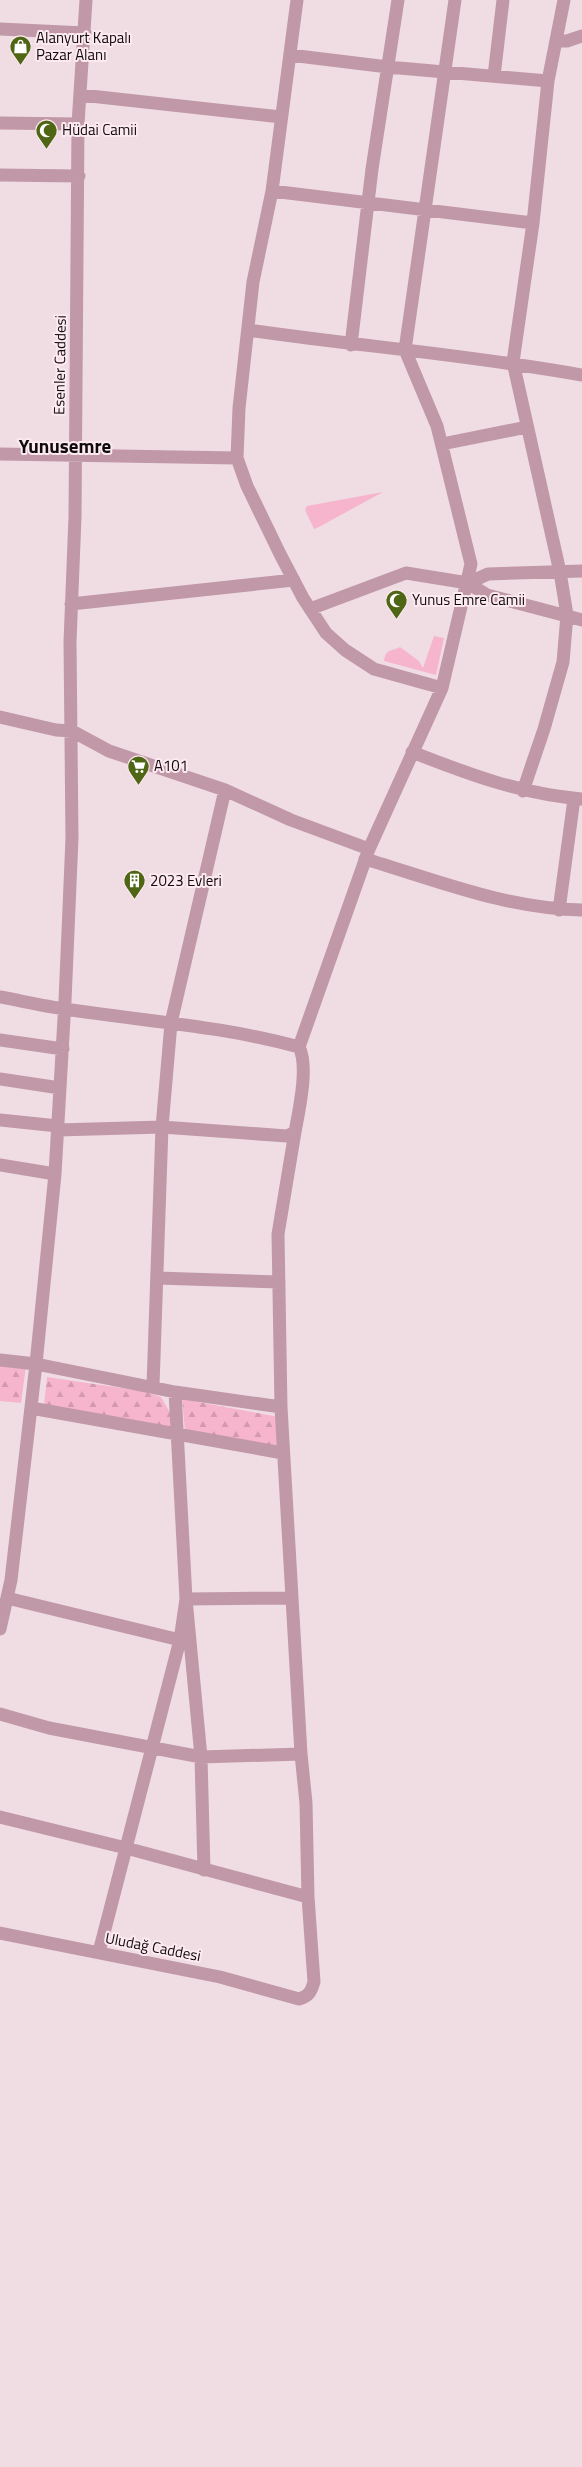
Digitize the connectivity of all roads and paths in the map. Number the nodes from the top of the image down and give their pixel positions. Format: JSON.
{"nodes":[{"id":1,"x":86,"y":0,"type":"edge"},
{"id":2,"x":297,"y":0,"type":"edge"},
{"id":3,"x":398,"y":0,"type":"edge"},
{"id":4,"x":455,"y":0,"type":"edge"},
{"id":5,"x":503,"y":0,"type":"edge"},
{"id":6,"x":564,"y":0,"type":"edge"},
{"id":7,"x":0,"y":29,"type":"edge"},
{"id":8,"x":85,"y":33,"type":"junction"},
{"id":9,"x":582,"y":36,"type":"edge"},
{"id":10,"x":556,"y":41,"type":"junction"},
{"id":11,"x":290,"y":55,"type":"junction"},
{"id":12,"x":388,"y":67,"type":"junction"},
{"id":13,"x":443,"y":72,"type":"junction"},
{"id":14,"x":494,"y":76,"type":"junction"},
{"id":15,"x":548,"y":81,"type":"junction"},
{"id":16,"x":81,"y":95,"type":"junction"},
{"id":17,"x":281,"y":118,"type":"junction"},
{"id":18,"x":0,"y":123,"type":"edge"},
{"id":19,"x":78,"y":124,"type":"junction"},
{"id":20,"x":0,"y":175,"type":"edge"},
{"id":21,"x":79,"y":176,"type":"junction"},
{"id":22,"x":272,"y":191,"type":"junction"},
{"id":23,"x":368,"y":204,"type":"junction"},
{"id":24,"x":425,"y":210,"type":"junction"},
{"id":25,"x":533,"y":223,"type":"junction"},
{"id":26,"x":248,"y":330,"type":"junction"},
{"id":27,"x":351,"y":345,"type":"junction"},
{"id":28,"x":405,"y":350,"type":"junction"},
{"id":29,"x":512,"y":362,"type":"junction"},
{"id":30,"x":582,"y":375,"type":"edge"},
{"id":31,"x":527,"y":427,"type":"junction"},
{"id":32,"x":442,"y":444,"type":"junction"},
{"id":33,"x":0,"y":454,"type":"edge"},
{"id":34,"x":74,"y":454,"type":"junction"},
{"id":35,"x":237,"y":458,"type":"junction"},
{"id":36,"x":582,"y":571,"type":"edge"},
{"id":37,"x":560,"y":572,"type":"junction"},
{"id":38,"x":294,"y":580,"type":"junction"},
{"id":39,"x":468,"y":582,"type":"junction"},
{"id":40,"x":71,"y":604,"type":"junction"},
{"id":41,"x":310,"y":609,"type":"junction"},
{"id":42,"x":567,"y":615,"type":"junction"},
{"id":43,"x":582,"y":620,"type":"edge"},
{"id":44,"x":442,"y":688,"type":"junction"},
{"id":45,"x":0,"y":717,"type":"edge"},
{"id":46,"x":72,"y":731,"type":"junction"},
{"id":47,"x":412,"y":752,"type":"junction"},
{"id":48,"x":225,"y":790,"type":"junction"},
{"id":49,"x":523,"y":791,"type":"junction"},
{"id":50,"x":578,"y":799,"type":"edge"},
{"id":51,"x":367,"y":854,"type":"junction"},
{"id":52,"x":559,"y":910,"type":"junction"},
{"id":53,"x":582,"y":910,"type":"edge"},
{"id":54,"x":0,"y":997,"type":"edge"},
{"id":55,"x":65,"y":1009,"type":"junction"},
{"id":56,"x":171,"y":1023,"type":"junction"},
{"id":57,"x":0,"y":1040,"type":"edge"},
{"id":58,"x":299,"y":1047,"type":"junction"},
{"id":59,"x":63,"y":1049,"type":"junction"},
{"id":60,"x":0,"y":1079,"type":"edge"},
{"id":61,"x":60,"y":1088,"type":"junction"},
{"id":62,"x":0,"y":1120,"type":"edge"},
{"id":63,"x":162,"y":1127,"type":"junction"},
{"id":64,"x":58,"y":1128,"type":"junction"},
{"id":65,"x":294,"y":1132,"type":"junction"},
{"id":66,"x":0,"y":1165,"type":"edge"},
{"id":67,"x":55,"y":1174,"type":"junction"},
{"id":68,"x":157,"y":1278,"type":"junction"},
{"id":69,"x":279,"y":1282,"type":"junction"},
{"id":70,"x":0,"y":1360,"type":"edge"},
{"id":71,"x":36,"y":1364,"type":"junction"},
{"id":72,"x":153,"y":1386,"type":"junction"},
{"id":73,"x":175,"y":1392,"type":"junction"},
{"id":74,"x":281,"y":1407,"type":"junction"},
{"id":75,"x":31,"y":1408,"type":"junction"},
{"id":76,"x":178,"y":1435,"type":"junction"},
{"id":77,"x":283,"y":1453,"type":"junction"},
{"id":78,"x":7,"y":1598,"type":"junction"},
{"id":79,"x":292,"y":1598,"type":"junction"},
{"id":80,"x":186,"y":1600,"type":"junction"},
{"id":81,"x":0,"y":1629,"type":"edge"},
{"id":82,"x":180,"y":1640,"type":"junction"},
{"id":83,"x":0,"y":1714,"type":"edge"},
{"id":84,"x":152,"y":1749,"type":"junction"},
{"id":85,"x":301,"y":1754,"type":"junction"},
{"id":86,"x":201,"y":1757,"type":"junction"},
{"id":87,"x":0,"y":1817,"type":"edge"},
{"id":88,"x":126,"y":1848,"type":"junction"},
{"id":89,"x":204,"y":1870,"type":"junction"},
{"id":90,"x":308,"y":1897,"type":"junction"},
{"id":91,"x":0,"y":1933,"type":"edge"},
{"id":92,"x":99,"y":1952,"type":"junction"}],
"edges":[{"from":1,"to":8,"type":"street","name":"Esenler Caddesi"},
{"from":2,"to":11,"type":"street"},
{"from":3,"to":12,"type":"street"},
{"from":4,"to":13,"type":"street"},
{"from":5,"to":14,"type":"street"},
{"from":6,"to":10,"type":"street"},
{"from":7,"to":8,"type":"street"},
{"from":8,"to":16,"type":"street","name":"Esenler Caddesi"},
{"from":9,"to":10,"type":"street"},
{"from":10,"to":15,"type":"street"},
{"from":11,"to":12,"type":"street"},
{"from":11,"to":17,"type":"street"},
{"from":12,"to":13,"type":"street"},
{"from":12,"to":23,"type":"street"},
{"from":13,"to":14,"type":"street"},
{"from":13,"to":24,"type":"street"},
{"from":14,"to":15,"type":"street"},
{"from":15,"to":25,"type":"street"},
{"from":16,"to":17,"type":"street"},
{"from":16,"to":19,"type":"street","name":"Esenler Caddesi"},
{"from":17,"to":22,"type":"street"},
{"from":18,"to":19,"type":"street"},
{"from":19,"to":21,"type":"street","name":"Esenler Caddesi"},
{"from":20,"to":21,"type":"street"},
{"from":21,"to":34,"type":"street","name":"Esenler Caddesi"},
{"from":22,"to":23,"type":"street"},
{"from":22,"to":26,"type":"street"},
{"from":23,"to":24,"type":"street"},
{"from":23,"to":27,"type":"street"},
{"from":24,"to":25,"type":"street"},
{"from":24,"to":28,"type":"street"},
{"from":25,"to":29,"type":"street"},
{"from":26,"to":27,"type":"street"},
{"from":26,"to":35,"type":"street"},
{"from":27,"to":28,"type":"street"},
{"from":28,"to":29,"type":"street"},
{"from":28,"to":32,"type":"street"},
{"from":29,"to":30,"type":"street"},
{"from":29,"to":31,"type":"street"},
{"from":31,"to":32,"type":"street"},
{"from":31,"to":37,"type":"street"},
{"from":32,"to":39,"type":"street"},
{"from":33,"to":34,"type":"street"},
{"from":34,"to":35,"type":"street"},
{"from":34,"to":40,"type":"street","name":"Esenler Caddesi"},
{"from":35,"to":38,"type":"street"},
{"from":36,"to":37,"type":"street"},
{"from":37,"to":39,"type":"street"},
{"from":37,"to":42,"type":"street"},
{"from":38,"to":40,"type":"street"},
{"from":38,"to":41,"type":"street"},
{"from":39,"to":41,"type":"street"},
{"from":39,"to":42,"type":"street"},
{"from":39,"to":44,"type":"street"},
{"from":40,"to":46,"type":"street","name":"Esenler Caddesi"},
{"from":41,"to":44,"type":"street"},
{"from":42,"to":43,"type":"street"},
{"from":42,"to":49,"type":"street"},
{"from":44,"to":47,"type":"street"},
{"from":45,"to":46,"type":"street"},
{"from":46,"to":48,"type":"street"},
{"from":46,"to":55,"type":"street","name":"Esenler Caddesi"},
{"from":47,"to":49,"type":"street"},
{"from":47,"to":51,"type":"street"},
{"from":48,"to":51,"type":"street"},
{"from":48,"to":56,"type":"street"},
{"from":49,"to":50,"type":"street"},
{"from":50,"to":52,"type":"street"},
{"from":51,"to":52,"type":"street"},
{"from":51,"to":58,"type":"street"},
{"from":52,"to":53,"type":"street"},
{"from":54,"to":55,"type":"street"},
{"from":55,"to":56,"type":"street"},
{"from":55,"to":59,"type":"street","name":"Esenler Caddesi"},
{"from":56,"to":58,"type":"street"},
{"from":56,"to":63,"type":"street"},
{"from":57,"to":59,"type":"street"},
{"from":58,"to":65,"type":"street"},
{"from":59,"to":61,"type":"street","name":"Esenler Caddesi"},
{"from":60,"to":61,"type":"street"},
{"from":61,"to":64,"type":"street","name":"Esenler Caddesi"},
{"from":62,"to":64,"type":"street"},
{"from":63,"to":64,"type":"street"},
{"from":63,"to":65,"type":"street"},
{"from":63,"to":68,"type":"street"},
{"from":64,"to":67,"type":"street","name":"Esenler Caddesi"},
{"from":65,"to":69,"type":"street"},
{"from":66,"to":67,"type":"street"},
{"from":67,"to":71,"type":"street","name":"Esenler Caddesi"},
{"from":68,"to":69,"type":"street"},
{"from":68,"to":72,"type":"street"},
{"from":69,"to":74,"type":"street"},
{"from":70,"to":71,"type":"street"},
{"from":71,"to":72,"type":"street"},
{"from":71,"to":75,"type":"street","name":"Esenler Caddesi"},
{"from":72,"to":73,"type":"street"},
{"from":73,"to":74,"type":"street"},
{"from":73,"to":76,"type":"street"},
{"from":74,"to":77,"type":"street"},
{"from":75,"to":76,"type":"street"},
{"from":75,"to":78,"type":"street","name":"Esenler Caddesi"},
{"from":76,"to":77,"type":"street"},
{"from":76,"to":80,"type":"street"},
{"from":77,"to":79,"type":"street"},
{"from":78,"to":81,"type":"street","name":"Esenler Caddesi"},
{"from":78,"to":82,"type":"street"},
{"from":79,"to":80,"type":"street"},
{"from":79,"to":85,"type":"street"},
{"from":80,"to":82,"type":"street"},
{"from":80,"to":86,"type":"street"},
{"from":82,"to":84,"type":"street"},
{"from":83,"to":84,"type":"street"},
{"from":84,"to":86,"type":"street"},
{"from":84,"to":88,"type":"street"},
{"from":85,"to":86,"type":"street"},
{"from":85,"to":90,"type":"street"},
{"from":86,"to":89,"type":"street"},
{"from":87,"to":88,"type":"street"},
{"from":88,"to":89,"type":"street"},
{"from":88,"to":92,"type":"street"},
{"from":89,"to":90,"type":"street"},
{"from":90,"to":92,"type":"street","name":"Uludağ Caddesi"},
{"from":91,"to":92,"type":"street","name":"Uludağ Caddesi"}]}
